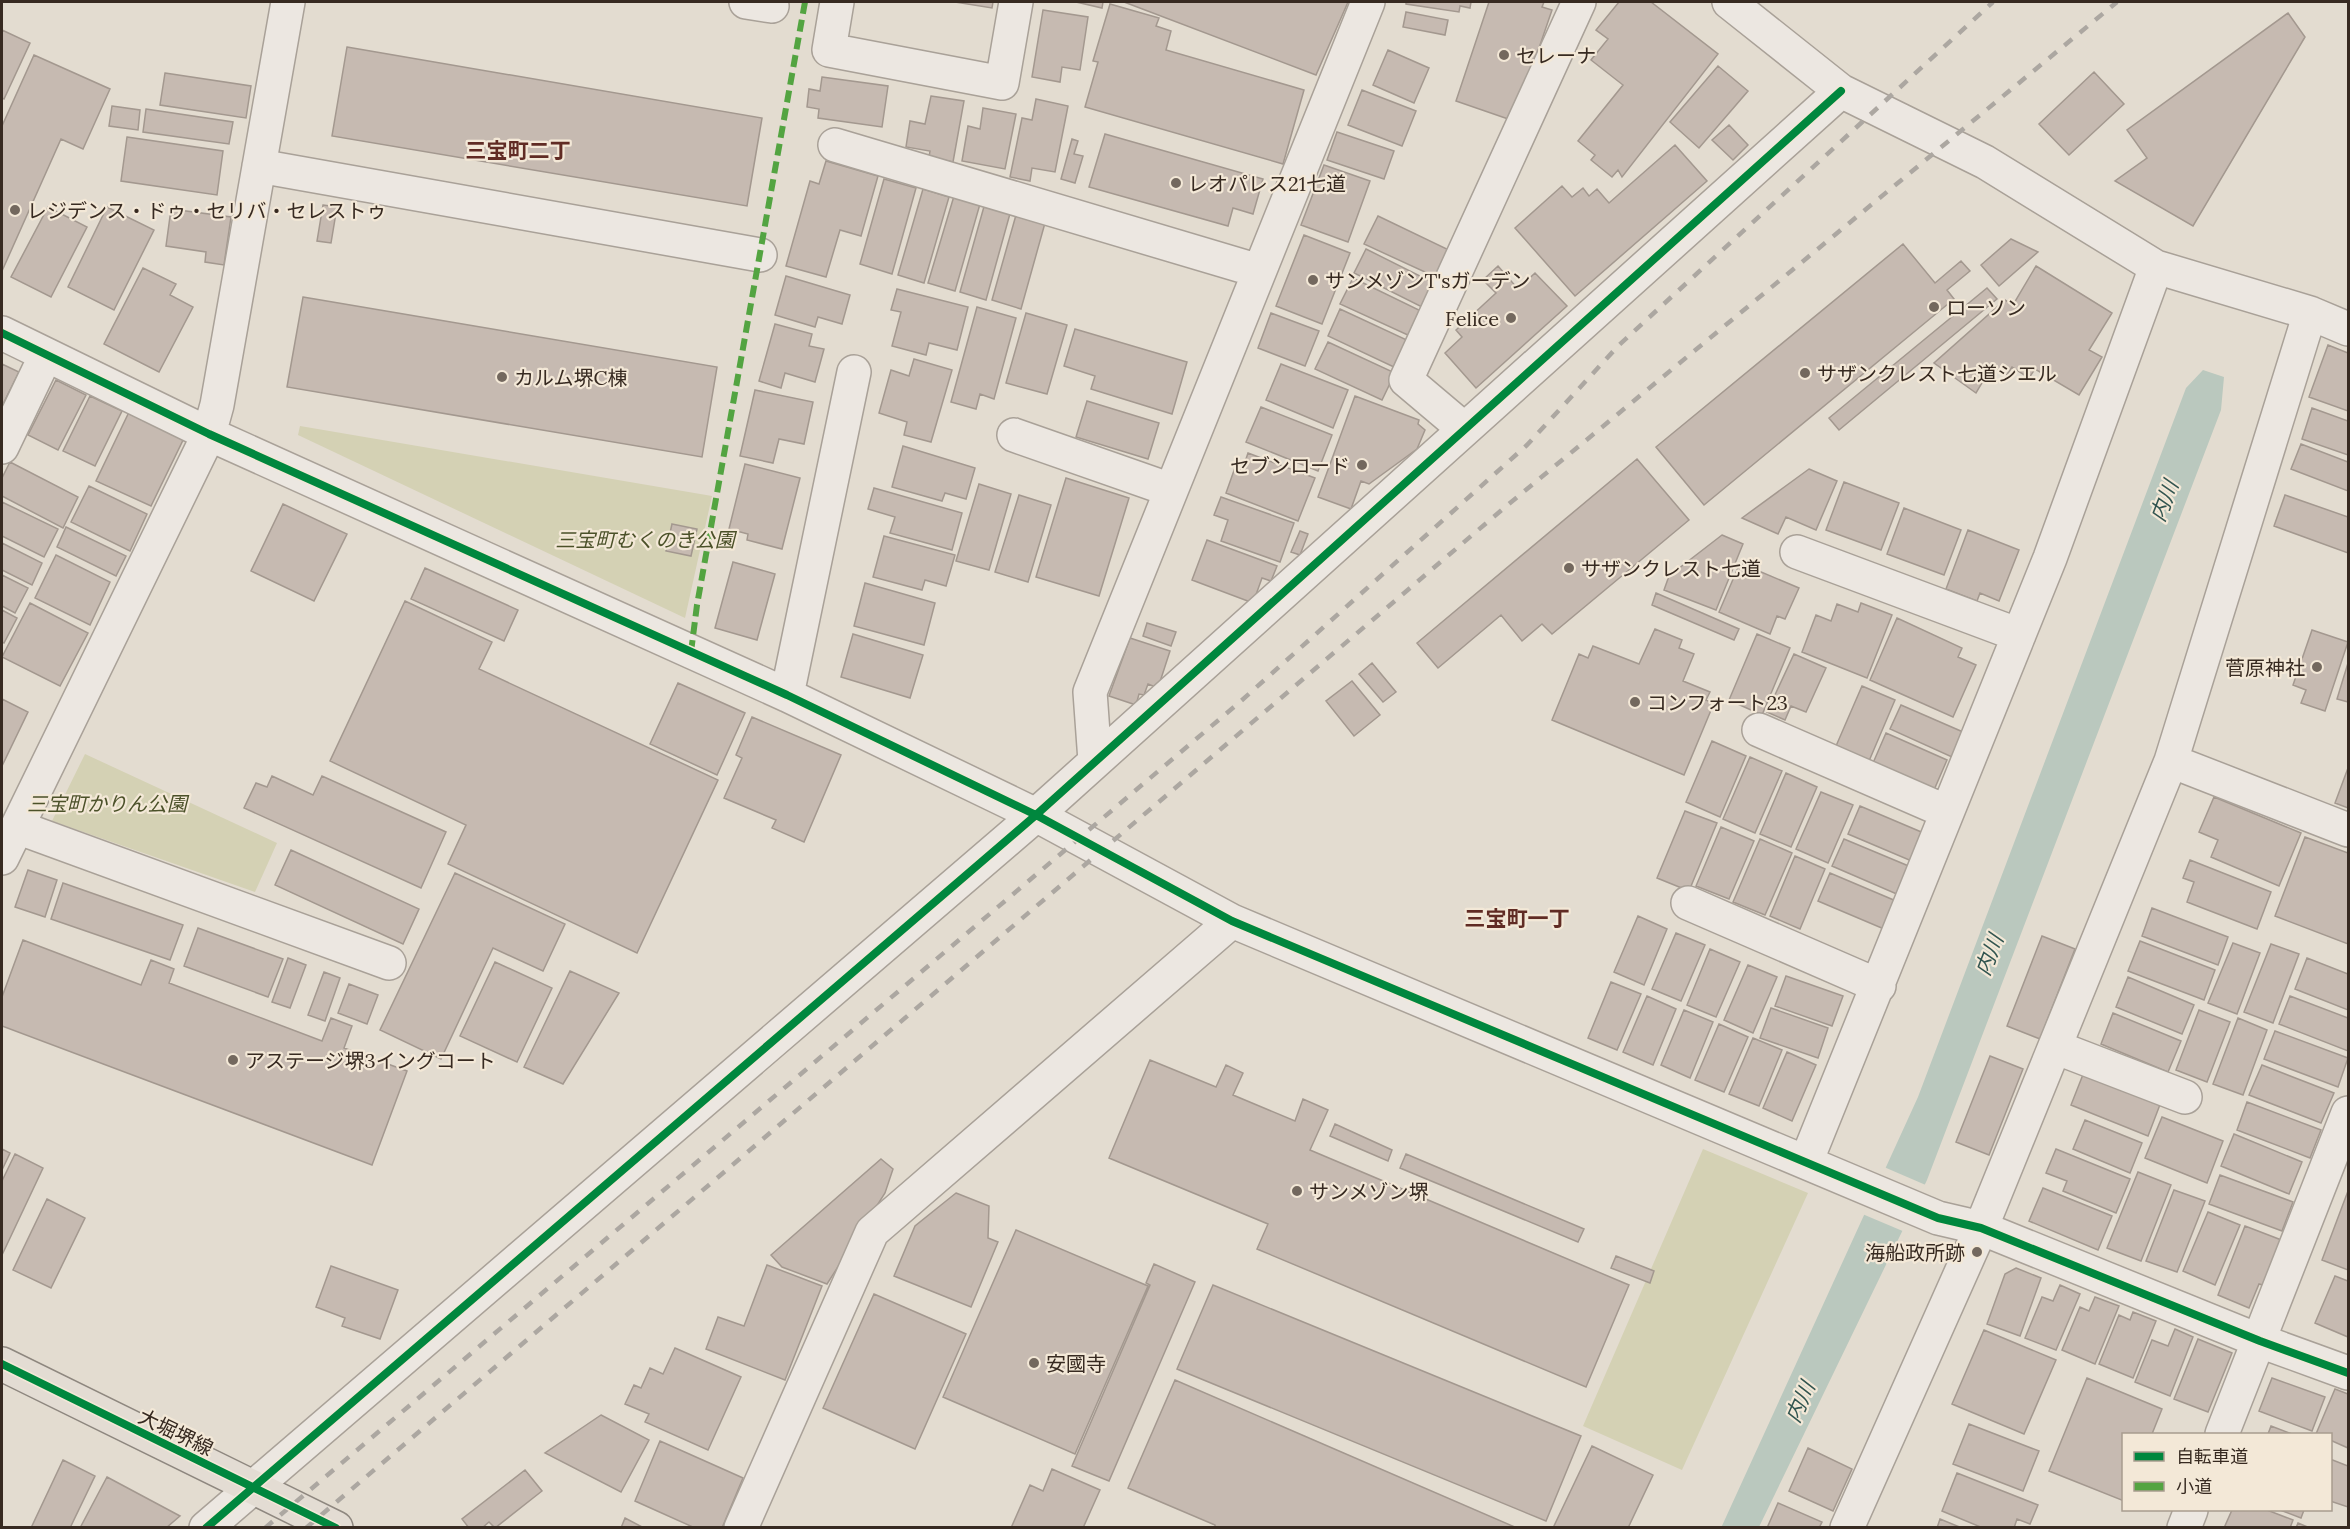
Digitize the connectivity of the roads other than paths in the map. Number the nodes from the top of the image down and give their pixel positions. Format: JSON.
{"nodes":[{"id":1,"x":288,"y":2,"type":"edge"},
{"id":2,"x":837,"y":2,"type":"edge"},
{"id":3,"x":1016,"y":2,"type":"edge"},
{"id":4,"x":1368,"y":2,"type":"edge"},
{"id":5,"x":1579,"y":2,"type":"edge"},
{"id":6,"x":1729,"y":2,"type":"edge"},
{"id":7,"x":1841,"y":91,"type":"junction"},
{"id":8,"x":835,"y":146,"type":"dead end"},
{"id":9,"x":259,"y":166,"type":"junction"},
{"id":10,"x":760,"y":255,"type":"dead end"},
{"id":11,"x":2156,"y":267,"type":"junction"},
{"id":12,"x":1259,"y":271,"type":"junction"},
{"id":13,"x":2310,"y":313,"type":"junction"},
{"id":14,"x":2349,"y":329,"type":"edge"},
{"id":15,"x":2,"y":333,"type":"edge"},
{"id":16,"x":46,"y":355,"type":"junction"},
{"id":17,"x":854,"y":372,"type":"dead end"},
{"id":18,"x":1464,"y":429,"type":"junction"},
{"id":19,"x":209,"y":434,"type":"junction"},
{"id":20,"x":1014,"y":435,"type":"dead end"},
{"id":21,"x":2,"y":447,"type":"edge"},
{"id":22,"x":1172,"y":490,"type":"junction"},
{"id":23,"x":1797,"y":552,"type":"dead end"},
{"id":24,"x":2019,"y":635,"type":"junction"},
{"id":25,"x":787,"y":695,"type":"junction"},
{"id":26,"x":1758,"y":730,"type":"dead end"},
{"id":27,"x":2171,"y":760,"type":"junction"},
{"id":28,"x":1095,"y":761,"type":"junction"},
{"id":29,"x":1947,"y":812,"type":"junction"},
{"id":30,"x":1036,"y":815,"type":"junction"},
{"id":31,"x":16,"y":827,"type":"junction"},
{"id":32,"x":2349,"y":830,"type":"edge"},
{"id":33,"x":2,"y":858,"type":"edge"},
{"id":34,"x":1688,"y":903,"type":"dead end"},
{"id":35,"x":1232,"y":921,"type":"junction"},
{"id":36,"x":389,"y":963,"type":"dead end"},
{"id":37,"x":1879,"y":986,"type":"junction"},
{"id":38,"x":2055,"y":1047,"type":"junction"},
{"id":39,"x":2185,"y":1097,"type":"dead end"},
{"id":40,"x":2349,"y":1113,"type":"edge"},
{"id":41,"x":1806,"y":1162,"type":"junction"},
{"id":42,"x":1981,"y":1228,"type":"junction"},
{"id":43,"x":2260,"y":1341,"type":"junction"},
{"id":44,"x":2,"y":1364,"type":"edge"},
{"id":45,"x":2349,"y":1373,"type":"edge"},
{"id":46,"x":2222,"y":1433,"type":"edge"},
{"id":47,"x":252,"y":1488,"type":"junction"},
{"id":48,"x":2190,"y":1511,"type":"edge"},
{"id":49,"x":206,"y":1527,"type":"edge"},
{"id":50,"x":336,"y":1527,"type":"edge"},
{"id":51,"x":741,"y":1527,"type":"edge"},
{"id":52,"x":1847,"y":1527,"type":"edge"},
{"id":53,"x":2184,"y":1527,"type":"edge"}],
"edges":[{"from":1,"to":9,"type":"street"},
{"from":2,"to":3,"type":"street"},
{"from":4,"to":12,"type":"street"},
{"from":5,"to":18,"type":"street"},
{"from":6,"to":7,"type":"street"},
{"from":7,"to":11,"type":"street"},
{"from":7,"to":18,"type":"street"},
{"from":8,"to":12,"type":"street"},
{"from":9,"to":10,"type":"street"},
{"from":9,"to":19,"type":"street"},
{"from":11,"to":13,"type":"street"},
{"from":11,"to":24,"type":"street"},
{"from":12,"to":22,"type":"street"},
{"from":13,"to":14,"type":"street"},
{"from":13,"to":27,"type":"street"},
{"from":15,"to":16,"type":"street"},
{"from":16,"to":19,"type":"street"},
{"from":16,"to":21,"type":"street"},
{"from":17,"to":25,"type":"street"},
{"from":18,"to":28,"type":"street"},
{"from":19,"to":25,"type":"street"},
{"from":19,"to":31,"type":"street"},
{"from":20,"to":22,"type":"street"},
{"from":22,"to":28,"type":"street"},
{"from":23,"to":24,"type":"street"},
{"from":24,"to":29,"type":"street"},
{"from":25,"to":30,"type":"street"},
{"from":26,"to":29,"type":"street"},
{"from":27,"to":32,"type":"street"},
{"from":27,"to":38,"type":"street"},
{"from":28,"to":30,"type":"street"},
{"from":29,"to":37,"type":"street"},
{"from":30,"to":35,"type":"street"},
{"from":30,"to":47,"type":"street"},
{"from":31,"to":33,"type":"street"},
{"from":31,"to":36,"type":"street"},
{"from":34,"to":37,"type":"street"},
{"from":35,"to":41,"type":"street"},
{"from":35,"to":51,"type":"street"},
{"from":37,"to":41,"type":"street"},
{"from":38,"to":39,"type":"street"},
{"from":38,"to":42,"type":"street"},
{"from":40,"to":43,"type":"street"},
{"from":41,"to":42,"type":"street"},
{"from":42,"to":43,"type":"street"},
{"from":42,"to":52,"type":"street"},
{"from":43,"to":45,"type":"street"},
{"from":43,"to":46,"type":"street"},
{"from":44,"to":47,"type":"main road","name":"大堀堺線"},
{"from":47,"to":49,"type":"street"},
{"from":47,"to":50,"type":"main road","name":"大堀堺線"},
{"from":48,"to":53,"type":"street"}]}
